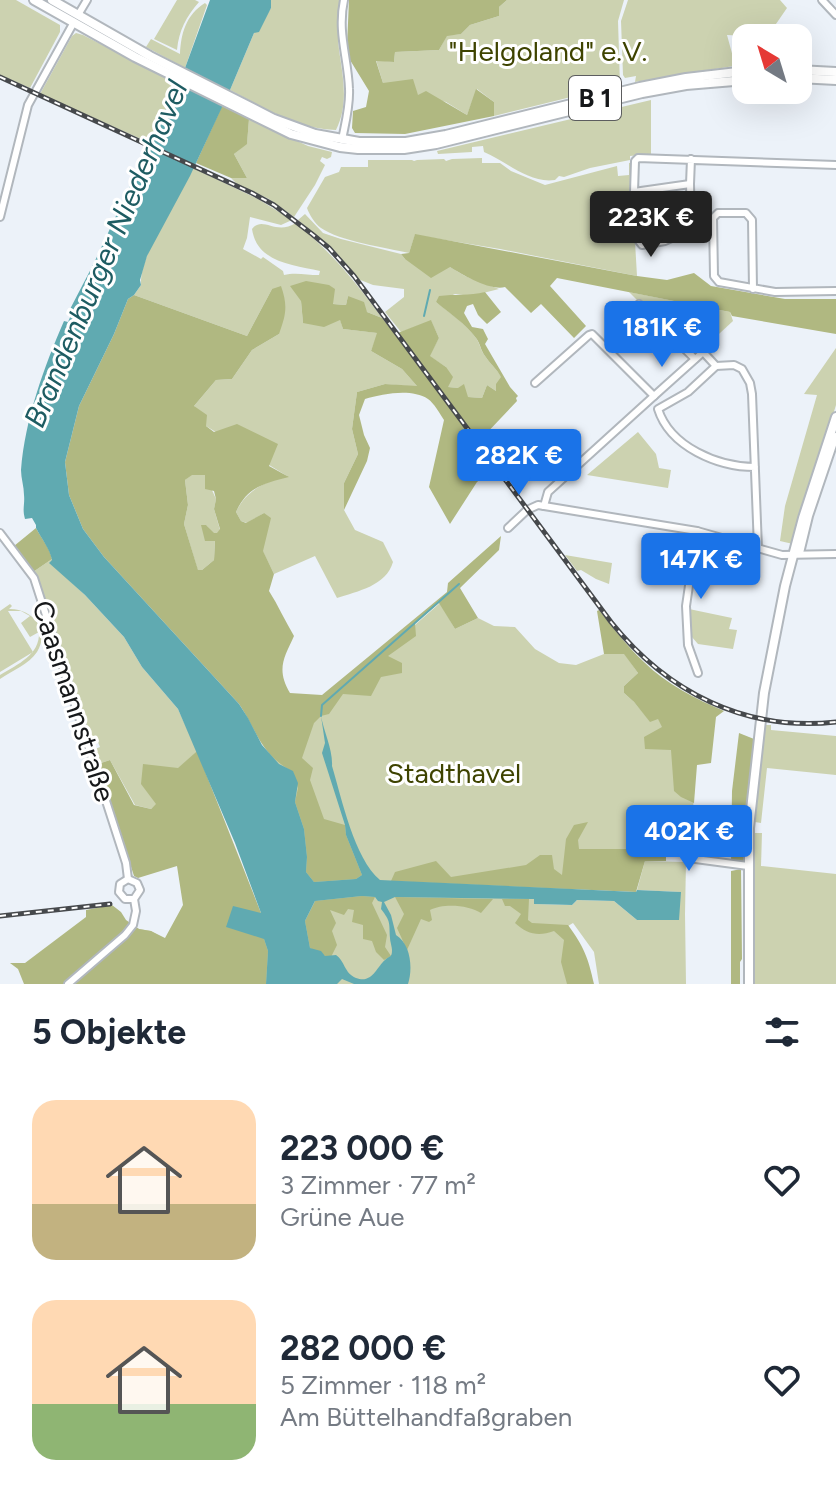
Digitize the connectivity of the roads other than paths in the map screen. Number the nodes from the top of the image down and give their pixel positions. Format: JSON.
{"nodes":[{"id":1,"x":34,"y":0,"type":"edge"},
{"id":2,"x":52,"y":0,"type":"edge"},
{"id":3,"x":87,"y":0,"type":"edge"},
{"id":4,"x":344,"y":0,"type":"edge"},
{"id":5,"x":822,"y":0,"type":"edge"},
{"id":6,"x":836,"y":15,"type":"edge"},
{"id":7,"x":76,"y":18,"type":"junction"},
{"id":8,"x":812,"y":71,"type":"edge"},
{"id":9,"x":836,"y":72,"type":"edge"},
{"id":10,"x":732,"y":73,"type":"edge"},
{"id":11,"x":812,"y":79,"type":"edge"},
{"id":12,"x":836,"y":80,"type":"edge"},
{"id":13,"x":732,"y":81,"type":"edge"},
{"id":14,"x":341,"y":144,"type":"junction"},
{"id":15,"x":691,"y":159,"type":"junction"},
{"id":16,"x":836,"y":165,"type":"edge"},
{"id":17,"x":690,"y":184,"type":"junction"},
{"id":18,"x":634,"y":192,"type":"junction"},
{"id":19,"x":0,"y":217,"type":"edge"},
{"id":20,"x":753,"y":289,"type":"junction"},
{"id":21,"x":836,"y":291,"type":"edge"},
{"id":22,"x":639,"y":304,"type":"dead end"},
{"id":23,"x":695,"y":359,"type":"junction"},
{"id":24,"x":716,"y":366,"type":"junction"},
{"id":25,"x":535,"y":383,"type":"dead end"},
{"id":26,"x":654,"y":396,"type":"junction"},
{"id":27,"x":835,"y":423,"type":"edge"},
{"id":28,"x":836,"y":436,"type":"edge"},
{"id":29,"x":755,"y":467,"type":"junction"},
{"id":30,"x":820,"y":473,"type":"junction"},
{"id":31,"x":544,"y":506,"type":"junction"},
{"id":32,"x":508,"y":528,"type":"dead end"},
{"id":33,"x":697,"y":531,"type":"junction"},
{"id":34,"x":0,"y":533,"type":"edge"},
{"id":35,"x":758,"y":548,"type":"junction"},
{"id":36,"x":796,"y":554,"type":"junction"},
{"id":37,"x":836,"y":554,"type":"edge"},
{"id":38,"x":698,"y":673,"type":"dead end"},
{"id":39,"x":690,"y":825,"type":"dead end"},
{"id":40,"x":748,"y":866,"type":"junction"},
{"id":41,"x":128,"y":879,"type":"junction"},
{"id":42,"x":134,"y":899,"type":"junction"},
{"id":43,"x":68,"y":984,"type":"edge"},
{"id":44,"x":749,"y":984,"type":"edge"}],
"edges":[{"from":1,"to":7,"type":"main road","number":"B 1"},
{"from":2,"to":7,"type":"main road","number":"B 1"},
{"from":3,"to":7,"type":"street"},
{"from":4,"to":14,"type":"street"},
{"from":5,"to":6,"type":"street"},
{"from":7,"to":14,"type":"main road","number":"B 1"},
{"from":7,"to":19,"type":"street"},
{"from":8,"to":9,"type":"main road"},
{"from":10,"to":14,"type":"main road","number":"B 1"},
{"from":11,"to":12,"type":"main road"},
{"from":13,"to":14,"type":"main road","number":"B 1"},
{"from":15,"to":16,"type":"street"},
{"from":15,"to":17,"type":"street"},
{"from":15,"to":18,"type":"street"},
{"from":17,"to":18,"type":"street"},
{"from":17,"to":18,"type":"street"},
{"from":20,"to":20,"type":"street"},
{"from":20,"to":21,"type":"street"},
{"from":22,"to":23,"type":"street"},
{"from":23,"to":24,"type":"street"},
{"from":23,"to":26,"type":"street"},
{"from":24,"to":29,"type":"street"},
{"from":24,"to":29,"type":"street"},
{"from":25,"to":26,"type":"street"},
{"from":26,"to":31,"type":"street"},
{"from":27,"to":30,"type":"main road"},
{"from":28,"to":30,"type":"street"},
{"from":29,"to":35,"type":"street"},
{"from":30,"to":36,"type":"main road"},
{"from":31,"to":32,"type":"street"},
{"from":31,"to":33,"type":"street"},
{"from":33,"to":35,"type":"street"},
{"from":33,"to":38,"type":"street"},
{"from":34,"to":41,"type":"street","name":"Caasmannstraße"},
{"from":35,"to":36,"type":"street"},
{"from":36,"to":37,"type":"street"},
{"from":36,"to":40,"type":"main road"},
{"from":39,"to":40,"type":"street"},
{"from":40,"to":44,"type":"main road"},
{"from":41,"to":42,"type":"street","name":"Caasmannstraße"},
{"from":41,"to":42,"type":"street","name":"Caasmannstraße"},
{"from":42,"to":43,"type":"street"}]}
